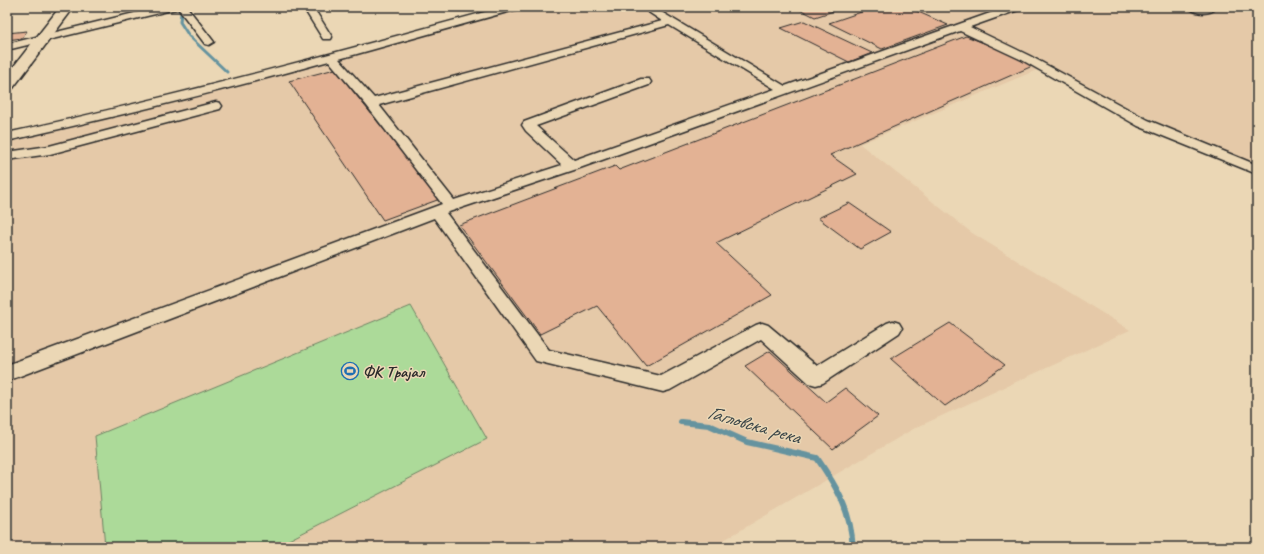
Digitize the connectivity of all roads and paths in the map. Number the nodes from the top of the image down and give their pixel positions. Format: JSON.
{"nodes":[{"id":1,"x":67,"y":7,"type":"edge"},
{"id":2,"x":172,"y":7,"type":"edge"},
{"id":3,"x":182,"y":7,"type":"edge"},
{"id":4,"x":308,"y":7,"type":"edge"},
{"id":5,"x":514,"y":7,"type":"edge"},
{"id":6,"x":646,"y":7,"type":"edge"},
{"id":7,"x":1017,"y":7,"type":"edge"},
{"id":8,"x":1193,"y":7,"type":"edge"},
{"id":9,"x":1213,"y":7,"type":"edge"},
{"id":10,"x":670,"y":22,"type":"junction"},
{"id":11,"x":961,"y":27,"type":"junction"},
{"id":12,"x":327,"y":37,"type":"dead end"},
{"id":13,"x":43,"y":38,"type":"junction"},
{"id":14,"x":208,"y":42,"type":"dead end"},
{"id":15,"x":7,"y":47,"type":"edge"},
{"id":16,"x":331,"y":57,"type":"junction"},
{"id":17,"x":645,"y":82,"type":"dead end"},
{"id":18,"x":7,"y":85,"type":"edge"},
{"id":19,"x":784,"y":90,"type":"junction"},
{"id":20,"x":371,"y":103,"type":"junction"},
{"id":21,"x":216,"y":106,"type":"dead end"},
{"id":22,"x":7,"y":137,"type":"edge"},
{"id":23,"x":7,"y":156,"type":"edge"},
{"id":24,"x":572,"y":166,"type":"junction"},
{"id":25,"x":1257,"y":170,"type":"edge"},
{"id":26,"x":444,"y":208,"type":"junction"},
{"id":27,"x":893,"y":328,"type":"dead end"},
{"id":28,"x":7,"y":373,"type":"edge"}],
"edges":[{"from":1,"to":13,"type":"main road"},
{"from":2,"to":13,"type":"street"},
{"from":3,"to":14,"type":"street"},
{"from":4,"to":12,"type":"street"},
{"from":5,"to":16,"type":"street"},
{"from":6,"to":10,"type":"street"},
{"from":7,"to":11,"type":"street"},
{"from":8,"to":9,"type":"street"},
{"from":10,"to":19,"type":"street"},
{"from":10,"to":20,"type":"street"},
{"from":11,"to":19,"type":"street"},
{"from":11,"to":25,"type":"street"},
{"from":13,"to":15,"type":"street"},
{"from":13,"to":18,"type":"main road"},
{"from":16,"to":20,"type":"street"},
{"from":16,"to":22,"type":"street"},
{"from":17,"to":24,"type":"street"},
{"from":19,"to":24,"type":"street"},
{"from":20,"to":26,"type":"street"},
{"from":21,"to":23,"type":"street"},
{"from":24,"to":26,"type":"street"},
{"from":26,"to":27,"type":"street"},
{"from":26,"to":28,"type":"street"}]}
